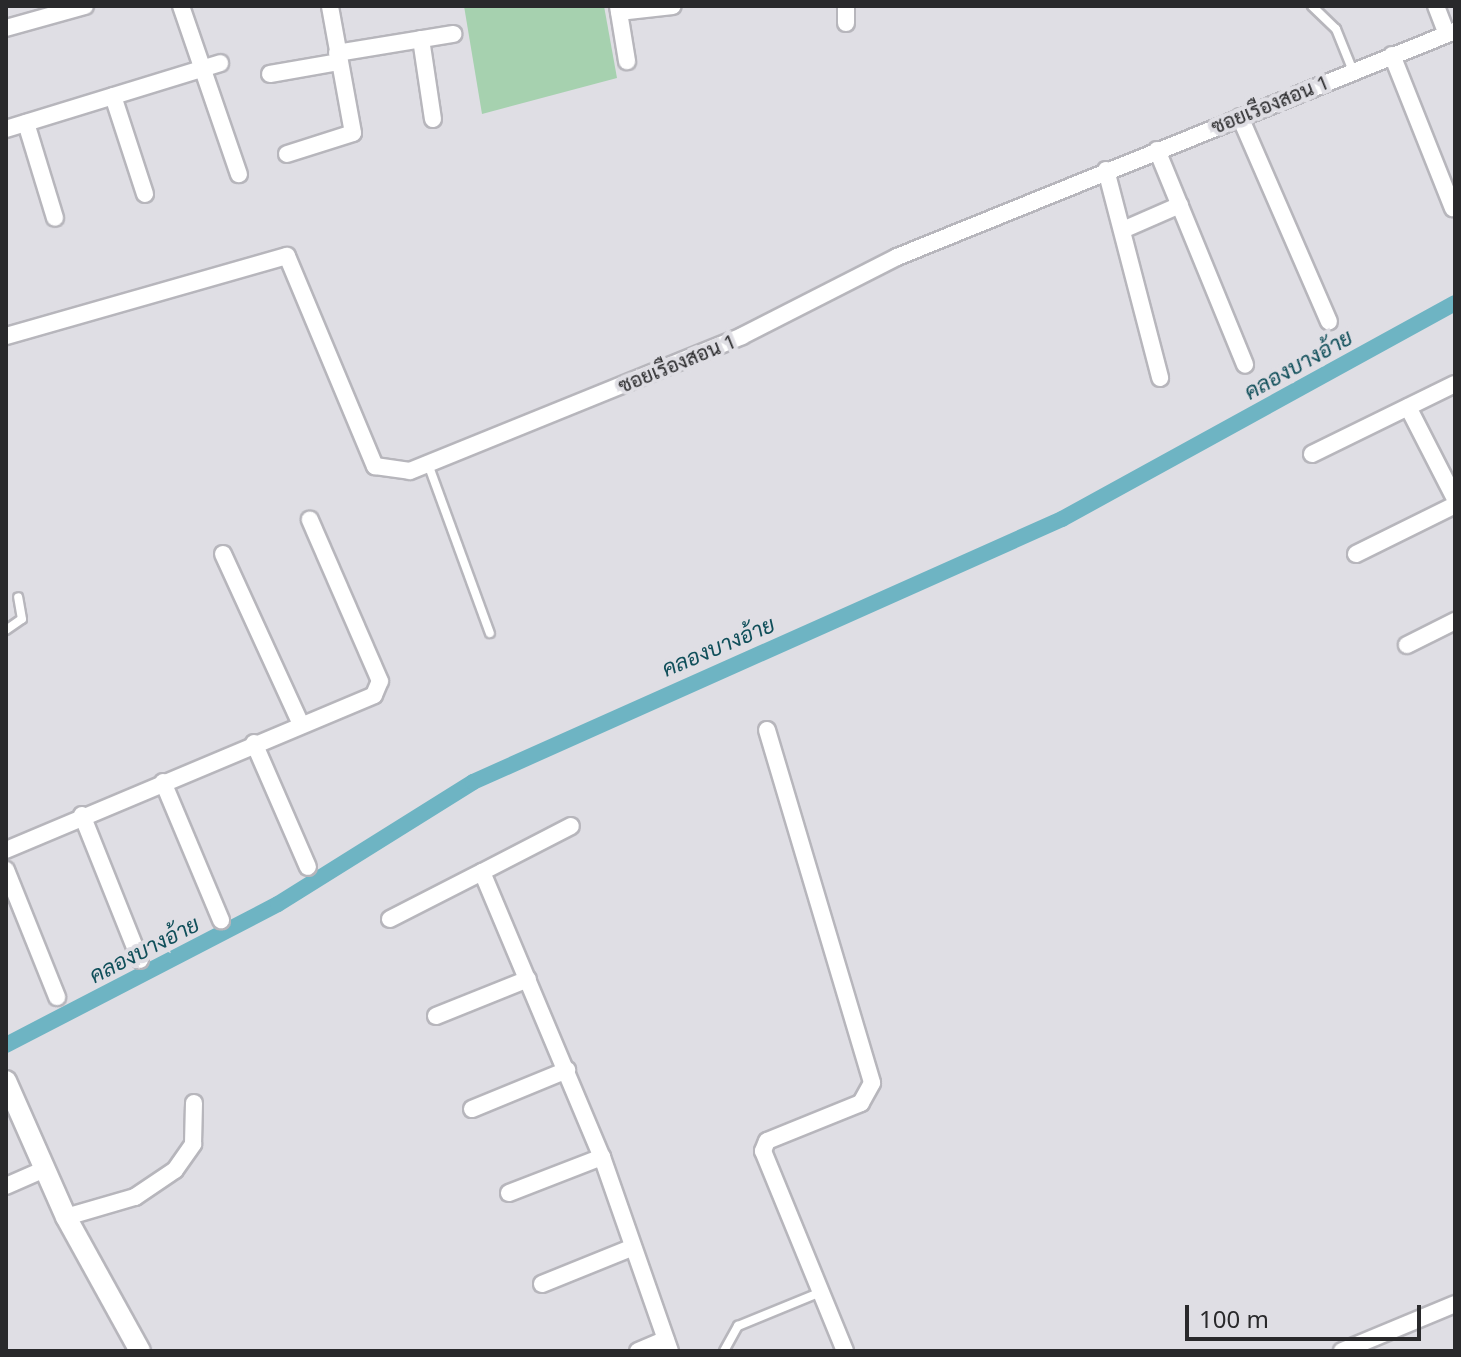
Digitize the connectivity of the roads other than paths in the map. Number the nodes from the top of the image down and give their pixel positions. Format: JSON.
{"nodes":[{"id":1,"x":85,"y":6,"type":"edge"},
{"id":2,"x":181,"y":6,"type":"edge"},
{"id":3,"x":330,"y":6,"type":"edge"},
{"id":4,"x":673,"y":6,"type":"edge"},
{"id":5,"x":1312,"y":6,"type":"edge"},
{"id":6,"x":1436,"y":6,"type":"edge"},
{"id":7,"x":619,"y":9,"type":"edge"},
{"id":8,"x":6,"y":28,"type":"edge"},
{"id":9,"x":1451,"y":32,"type":"edge"},
{"id":10,"x":453,"y":34,"type":"dead end"},
{"id":11,"x":421,"y":39,"type":"junction"},
{"id":12,"x":1392,"y":55,"type":"junction"},
{"id":13,"x":338,"y":58,"type":"junction"},
{"id":14,"x":627,"y":61,"type":"dead end"},
{"id":15,"x":220,"y":63,"type":"dead end"},
{"id":16,"x":203,"y":69,"type":"junction"},
{"id":17,"x":1353,"y":71,"type":"junction"},
{"id":18,"x":270,"y":74,"type":"dead end"},
{"id":19,"x":113,"y":96,"type":"junction"},
{"id":20,"x":1240,"y":117,"type":"junction"},
{"id":21,"x":433,"y":119,"type":"dead end"},
{"id":22,"x":26,"y":123,"type":"junction"},
{"id":23,"x":6,"y":129,"type":"edge"},
{"id":24,"x":1157,"y":150,"type":"junction"},
{"id":25,"x":287,"y":154,"type":"dead end"},
{"id":26,"x":1106,"y":170,"type":"junction"},
{"id":27,"x":239,"y":174,"type":"dead end"},
{"id":28,"x":145,"y":194,"type":"dead end"},
{"id":29,"x":1180,"y":205,"type":"junction"},
{"id":30,"x":1453,"y":208,"type":"edge"},
{"id":31,"x":55,"y":218,"type":"dead end"},
{"id":32,"x":1125,"y":229,"type":"junction"},
{"id":33,"x":1329,"y":322,"type":"dead end"},
{"id":34,"x":6,"y":336,"type":"edge"},
{"id":35,"x":1245,"y":365,"type":"dead end"},
{"id":36,"x":1160,"y":378,"type":"dead end"},
{"id":37,"x":1455,"y":384,"type":"edge"},
{"id":38,"x":1408,"y":407,"type":"junction"},
{"id":39,"x":1312,"y":454,"type":"dead end"},
{"id":40,"x":428,"y":464,"type":"junction"},
{"id":41,"x":1455,"y":502,"type":"edge"},
{"id":42,"x":310,"y":520,"type":"dead end"},
{"id":43,"x":223,"y":554,"type":"dead end"},
{"id":44,"x":1356,"y":554,"type":"dead end"},
{"id":45,"x":18,"y":597,"type":"dead end"},
{"id":46,"x":1455,"y":621,"type":"edge"},
{"id":47,"x":6,"y":630,"type":"edge"},
{"id":48,"x":490,"y":633,"type":"dead end"},
{"id":49,"x":1407,"y":645,"type":"dead end"},
{"id":50,"x":300,"y":722,"type":"junction"},
{"id":51,"x":767,"y":730,"type":"dead end"},
{"id":52,"x":254,"y":743,"type":"junction"},
{"id":53,"x":163,"y":782,"type":"junction"},
{"id":54,"x":82,"y":815,"type":"junction"},
{"id":55,"x":571,"y":826,"type":"dead end"},
{"id":56,"x":6,"y":850,"type":"edge"},
{"id":57,"x":308,"y":867,"type":"dead end"},
{"id":58,"x":6,"y":870,"type":"edge"},
{"id":59,"x":482,"y":872,"type":"junction"},
{"id":60,"x":390,"y":919,"type":"dead end"},
{"id":61,"x":221,"y":920,"type":"dead end"},
{"id":62,"x":140,"y":960,"type":"dead end"},
{"id":63,"x":528,"y":979,"type":"junction"},
{"id":64,"x":57,"y":997,"type":"dead end"},
{"id":65,"x":436,"y":1016,"type":"dead end"},
{"id":66,"x":567,"y":1070,"type":"junction"},
{"id":67,"x":6,"y":1081,"type":"edge"},
{"id":68,"x":194,"y":1103,"type":"dead end"},
{"id":69,"x":472,"y":1109,"type":"dead end"},
{"id":70,"x":602,"y":1157,"type":"junction"},
{"id":71,"x":45,"y":1169,"type":"junction"},
{"id":72,"x":6,"y":1186,"type":"edge"},
{"id":73,"x":509,"y":1193,"type":"dead end"},
{"id":74,"x":66,"y":1217,"type":"junction"},
{"id":75,"x":631,"y":1248,"type":"junction"},
{"id":76,"x":542,"y":1284,"type":"dead end"},
{"id":77,"x":821,"y":1292,"type":"junction"},
{"id":78,"x":1455,"y":1304,"type":"edge"},
{"id":79,"x":668,"y":1345,"type":"edge"},
{"id":80,"x":140,"y":1351,"type":"edge"},
{"id":81,"x":638,"y":1351,"type":"edge"},
{"id":82,"x":724,"y":1351,"type":"edge"},
{"id":83,"x":845,"y":1351,"type":"edge"},
{"id":84,"x":1342,"y":1351,"type":"edge"}],
"edges":[{"from":1,"to":8,"type":"street"},
{"from":2,"to":16,"type":"street"},
{"from":3,"to":13,"type":"street"},
{"from":4,"to":7,"type":"street"},
{"from":5,"to":17,"type":"lane"},
{"from":6,"to":9,"type":"street"},
{"from":7,"to":14,"type":"street"},
{"from":9,"to":12,"type":"street","name":"ซอยเรืองสอน 1"},
{"from":10,"to":11,"type":"street"},
{"from":11,"to":13,"type":"street"},
{"from":11,"to":21,"type":"street"},
{"from":12,"to":17,"type":"street","name":"ซอยเรืองสอน 1"},
{"from":12,"to":30,"type":"street"},
{"from":13,"to":18,"type":"street"},
{"from":13,"to":25,"type":"street"},
{"from":15,"to":16,"type":"street"},
{"from":16,"to":19,"type":"street"},
{"from":16,"to":27,"type":"street"},
{"from":17,"to":20,"type":"street","name":"ซอยเรืองสอน 1"},
{"from":19,"to":22,"type":"street"},
{"from":19,"to":28,"type":"street"},
{"from":20,"to":24,"type":"street","name":"ซอยเรืองสอน 1"},
{"from":20,"to":33,"type":"street"},
{"from":22,"to":23,"type":"street"},
{"from":22,"to":31,"type":"street"},
{"from":24,"to":26,"type":"street","name":"ซอยเรืองสอน 1"},
{"from":24,"to":29,"type":"street"},
{"from":26,"to":32,"type":"street"},
{"from":26,"to":40,"type":"street","name":"ซอยเรืองสอน 1"},
{"from":29,"to":32,"type":"street"},
{"from":29,"to":35,"type":"street"},
{"from":32,"to":36,"type":"street"},
{"from":34,"to":40,"type":"street","name":"ซอยเรืองสอน 1"},
{"from":37,"to":38,"type":"street"},
{"from":38,"to":39,"type":"street"},
{"from":38,"to":41,"type":"street"},
{"from":40,"to":48,"type":"lane"},
{"from":41,"to":44,"type":"street"},
{"from":42,"to":50,"type":"street"},
{"from":43,"to":50,"type":"street"},
{"from":45,"to":47,"type":"lane"},
{"from":46,"to":49,"type":"street"},
{"from":50,"to":52,"type":"street"},
{"from":51,"to":77,"type":"street"},
{"from":52,"to":53,"type":"street"},
{"from":52,"to":57,"type":"street"},
{"from":53,"to":54,"type":"street"},
{"from":53,"to":61,"type":"street"},
{"from":54,"to":56,"type":"street"},
{"from":54,"to":62,"type":"street"},
{"from":55,"to":59,"type":"street"},
{"from":58,"to":64,"type":"street"},
{"from":59,"to":60,"type":"street"},
{"from":59,"to":63,"type":"street"},
{"from":63,"to":65,"type":"street"},
{"from":63,"to":66,"type":"street"},
{"from":66,"to":69,"type":"street"},
{"from":66,"to":70,"type":"street"},
{"from":67,"to":71,"type":"street"},
{"from":68,"to":74,"type":"street"},
{"from":70,"to":73,"type":"street"},
{"from":70,"to":75,"type":"street"},
{"from":71,"to":72,"type":"street"},
{"from":71,"to":74,"type":"street"},
{"from":74,"to":80,"type":"street"},
{"from":75,"to":76,"type":"street"},
{"from":75,"to":79,"type":"street"},
{"from":77,"to":82,"type":"lane"},
{"from":77,"to":83,"type":"street"},
{"from":78,"to":84,"type":"street"},
{"from":79,"to":81,"type":"street"}]}
